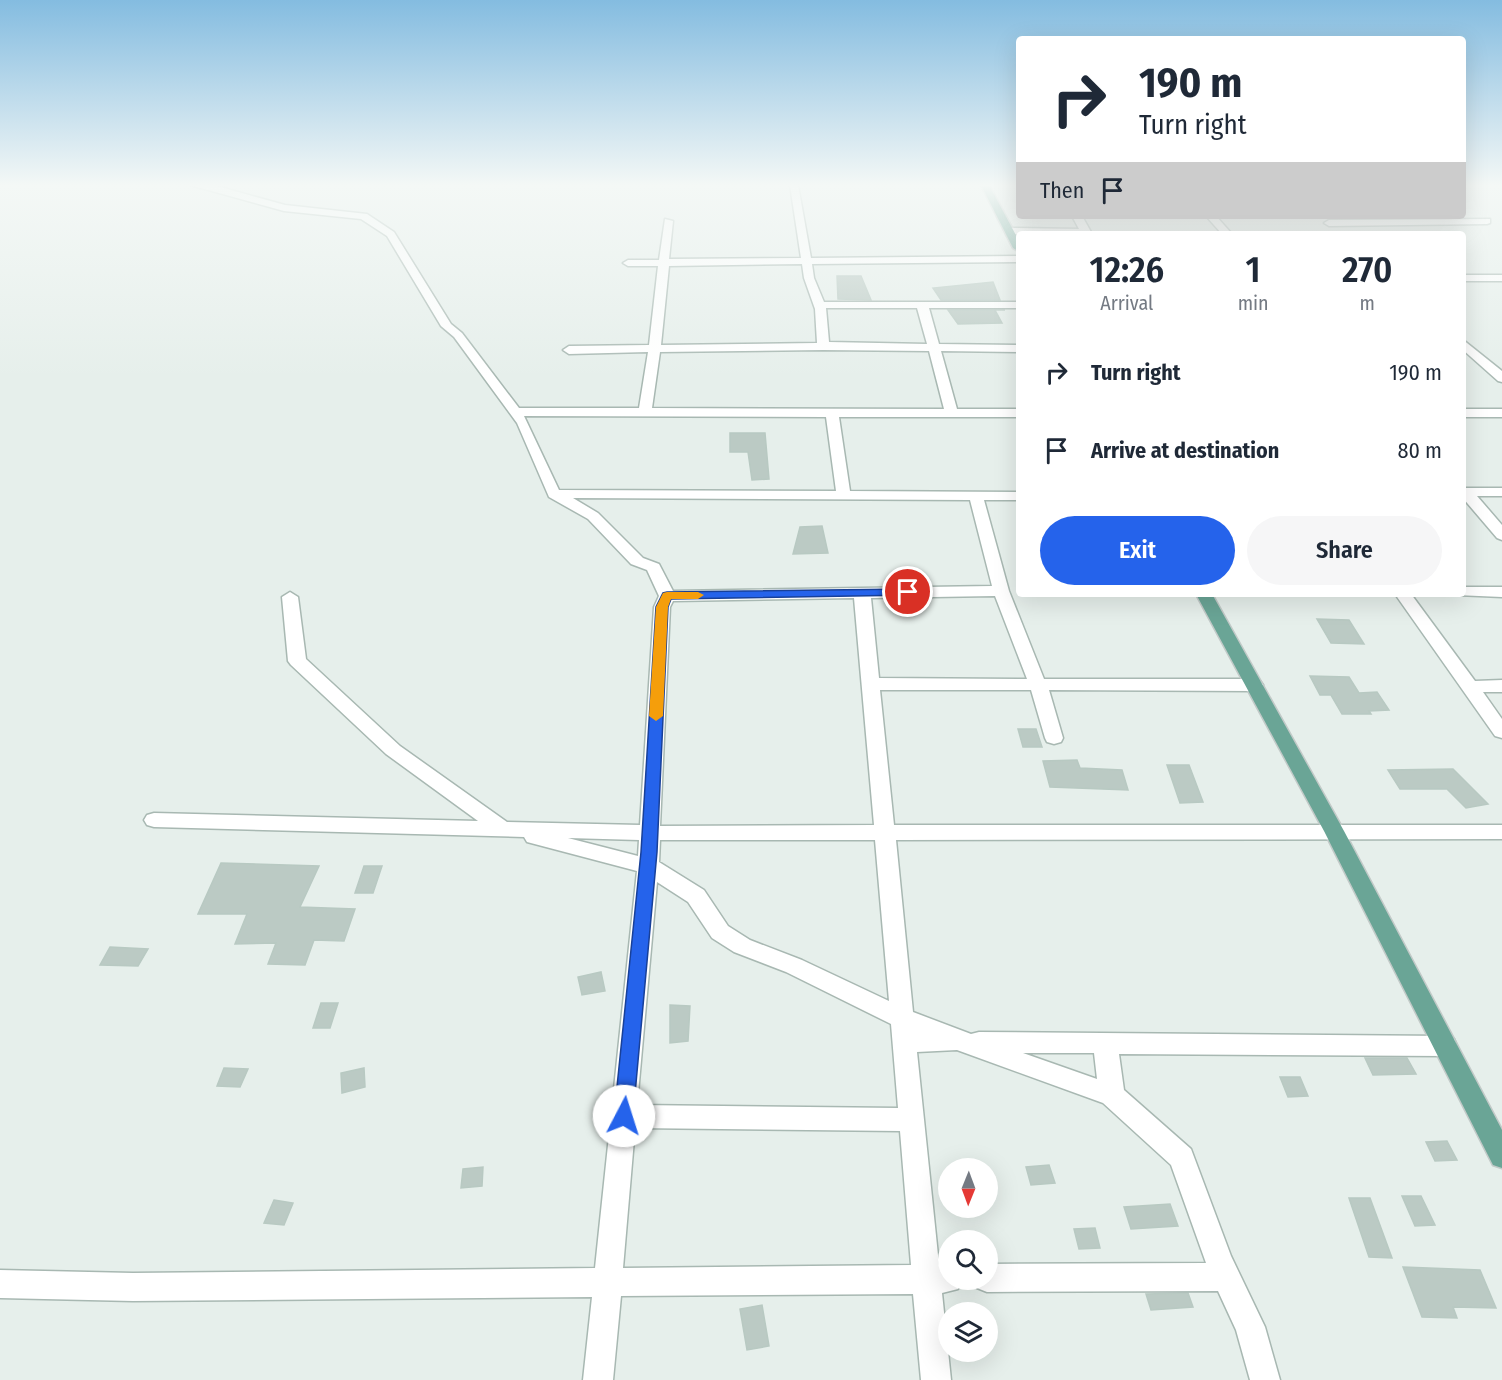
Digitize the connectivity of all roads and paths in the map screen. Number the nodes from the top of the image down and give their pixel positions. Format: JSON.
{"nodes":[{"id":1,"x":400,"y":249,"type":"edge"},
{"id":2,"x":665,"y":249,"type":"edge"},
{"id":3,"x":804,"y":249,"type":"edge"},
{"id":4,"x":1016,"y":259,"type":"edge"},
{"id":5,"x":806,"y":262,"type":"junction"},
{"id":6,"x":628,"y":263,"type":"dead end"},
{"id":7,"x":663,"y":263,"type":"junction"},
{"id":8,"x":1466,"y":278,"type":"edge"},
{"id":9,"x":1502,"y":278,"type":"edge"},
{"id":10,"x":819,"y":305,"type":"junction"},
{"id":11,"x":922,"y":305,"type":"junction"},
{"id":12,"x":1016,"y":305,"type":"edge"},
{"id":13,"x":823,"y":346,"type":"junction"},
{"id":14,"x":934,"y":347,"type":"junction"},
{"id":15,"x":1466,"y":347,"type":"edge"},
{"id":16,"x":1016,"y":348,"type":"edge"},
{"id":17,"x":655,"y":349,"type":"junction"},
{"id":18,"x":569,"y":350,"type":"dead end"},
{"id":19,"x":1502,"y":378,"type":"edge"},
{"id":20,"x":516,"y":412,"type":"junction"},
{"id":21,"x":645,"y":413,"type":"junction"},
{"id":22,"x":832,"y":413,"type":"junction"},
{"id":23,"x":952,"y":413,"type":"junction"},
{"id":24,"x":1016,"y":413,"type":"edge"},
{"id":25,"x":1466,"y":413,"type":"edge"},
{"id":26,"x":1502,"y":413,"type":"edge"},
{"id":27,"x":1466,"y":492,"type":"edge"},
{"id":28,"x":1502,"y":492,"type":"edge"},
{"id":29,"x":554,"y":494,"type":"junction"},
{"id":30,"x":1466,"y":494,"type":"edge"},
{"id":31,"x":844,"y":496,"type":"junction"},
{"id":32,"x":976,"y":496,"type":"junction"},
{"id":33,"x":1016,"y":496,"type":"edge"},
{"id":34,"x":1502,"y":535,"type":"edge"},
{"id":35,"x":1001,"y":591,"type":"junction"},
{"id":36,"x":1466,"y":592,"type":"edge"},
{"id":37,"x":1502,"y":592,"type":"edge"},
{"id":38,"x":862,"y":593,"type":"junction"},
{"id":39,"x":667,"y":596,"type":"junction"},
{"id":40,"x":290,"y":597,"type":"dead end"},
{"id":41,"x":1206,"y":597,"type":"edge"},
{"id":42,"x":1405,"y":597,"type":"edge"},
{"id":43,"x":872,"y":684,"type":"junction"},
{"id":44,"x":1038,"y":684,"type":"junction"},
{"id":45,"x":1254,"y":686,"type":"junction"},
{"id":46,"x":1502,"y":686,"type":"edge"},
{"id":47,"x":1470,"y":687,"type":"junction"},
{"id":48,"x":1502,"y":732,"type":"edge"},
{"id":49,"x":1054,"y":738,"type":"dead end"},
{"id":50,"x":154,"y":820,"type":"dead end"},
{"id":51,"x":503,"y":829,"type":"junction"},
{"id":52,"x":1334,"y":831,"type":"junction"},
{"id":53,"x":1502,"y":831,"type":"edge"},
{"id":54,"x":885,"y":832,"type":"junction"},
{"id":55,"x":650,"y":833,"type":"junction"},
{"id":56,"x":648,"y":866,"type":"junction"},
{"id":57,"x":900,"y":1017,"type":"junction"},
{"id":58,"x":903,"y":1042,"type":"junction"},
{"id":59,"x":963,"y":1042,"type":"junction"},
{"id":60,"x":1106,"y":1043,"type":"junction"},
{"id":61,"x":1445,"y":1046,"type":"junction"},
{"id":62,"x":1112,"y":1095,"type":"junction"},
{"id":63,"x":624,"y":1116,"type":"junction"},
{"id":64,"x":910,"y":1120,"type":"junction"},
{"id":65,"x":1502,"y":1156,"type":"edge"},
{"id":66,"x":1227,"y":1277,"type":"junction"},
{"id":67,"x":998,"y":1278,"type":"edge"},
{"id":68,"x":937,"y":1279,"type":"edge"},
{"id":69,"x":607,"y":1282,"type":"junction"},
{"id":70,"x":0,"y":1284,"type":"edge"},
{"id":71,"x":598,"y":1380,"type":"edge"},
{"id":72,"x":936,"y":1380,"type":"edge"},
{"id":73,"x":1266,"y":1380,"type":"edge"}],
"edges":[{"from":1,"to":20,"type":"street"},
{"from":2,"to":7,"type":"street"},
{"from":3,"to":5,"type":"street"},
{"from":4,"to":5,"type":"street"},
{"from":5,"to":7,"type":"street"},
{"from":5,"to":10,"type":"street"},
{"from":6,"to":7,"type":"street"},
{"from":7,"to":17,"type":"street"},
{"from":8,"to":9,"type":"street"},
{"from":10,"to":11,"type":"street"},
{"from":10,"to":13,"type":"street"},
{"from":11,"to":12,"type":"street"},
{"from":11,"to":14,"type":"street"},
{"from":13,"to":14,"type":"street"},
{"from":13,"to":17,"type":"street"},
{"from":14,"to":16,"type":"street"},
{"from":14,"to":23,"type":"street"},
{"from":15,"to":19,"type":"street"},
{"from":17,"to":18,"type":"street"},
{"from":17,"to":21,"type":"street"},
{"from":20,"to":21,"type":"street"},
{"from":20,"to":29,"type":"street"},
{"from":21,"to":22,"type":"street"},
{"from":22,"to":23,"type":"street"},
{"from":22,"to":31,"type":"street"},
{"from":23,"to":24,"type":"street"},
{"from":25,"to":26,"type":"street"},
{"from":27,"to":28,"type":"street"},
{"from":29,"to":31,"type":"street"},
{"from":29,"to":39,"type":"street"},
{"from":30,"to":34,"type":"street"},
{"from":31,"to":32,"type":"street"},
{"from":32,"to":33,"type":"street"},
{"from":32,"to":35,"type":"street"},
{"from":35,"to":38,"type":"street"},
{"from":35,"to":44,"type":"street"},
{"from":36,"to":37,"type":"street"},
{"from":38,"to":39,"type":"street"},
{"from":38,"to":43,"type":"street"},
{"from":39,"to":55,"type":"street"},
{"from":40,"to":51,"type":"street"},
{"from":41,"to":45,"type":"main road"},
{"from":42,"to":47,"type":"street"},
{"from":43,"to":44,"type":"street"},
{"from":43,"to":54,"type":"street"},
{"from":44,"to":45,"type":"street"},
{"from":44,"to":49,"type":"street"},
{"from":45,"to":52,"type":"main road"},
{"from":46,"to":47,"type":"street"},
{"from":47,"to":48,"type":"street"},
{"from":50,"to":51,"type":"street"},
{"from":51,"to":55,"type":"street"},
{"from":51,"to":56,"type":"street"},
{"from":52,"to":53,"type":"street"},
{"from":52,"to":54,"type":"street"},
{"from":52,"to":61,"type":"main road"},
{"from":54,"to":55,"type":"street"},
{"from":54,"to":57,"type":"street"},
{"from":55,"to":56,"type":"street"},
{"from":56,"to":57,"type":"street"},
{"from":56,"to":63,"type":"street"},
{"from":57,"to":58,"type":"street"},
{"from":57,"to":59,"type":"street"},
{"from":58,"to":59,"type":"street"},
{"from":58,"to":64,"type":"street"},
{"from":59,"to":60,"type":"street"},
{"from":59,"to":62,"type":"street"},
{"from":60,"to":61,"type":"street"},
{"from":60,"to":62,"type":"street"},
{"from":61,"to":65,"type":"main road"},
{"from":62,"to":66,"type":"street"},
{"from":63,"to":64,"type":"street"},
{"from":63,"to":69,"type":"street"},
{"from":64,"to":68,"type":"street"},
{"from":66,"to":67,"type":"street"},
{"from":66,"to":73,"type":"street"},
{"from":68,"to":69,"type":"street"},
{"from":68,"to":72,"type":"street"},
{"from":69,"to":70,"type":"street"},
{"from":69,"to":71,"type":"street"}]}
